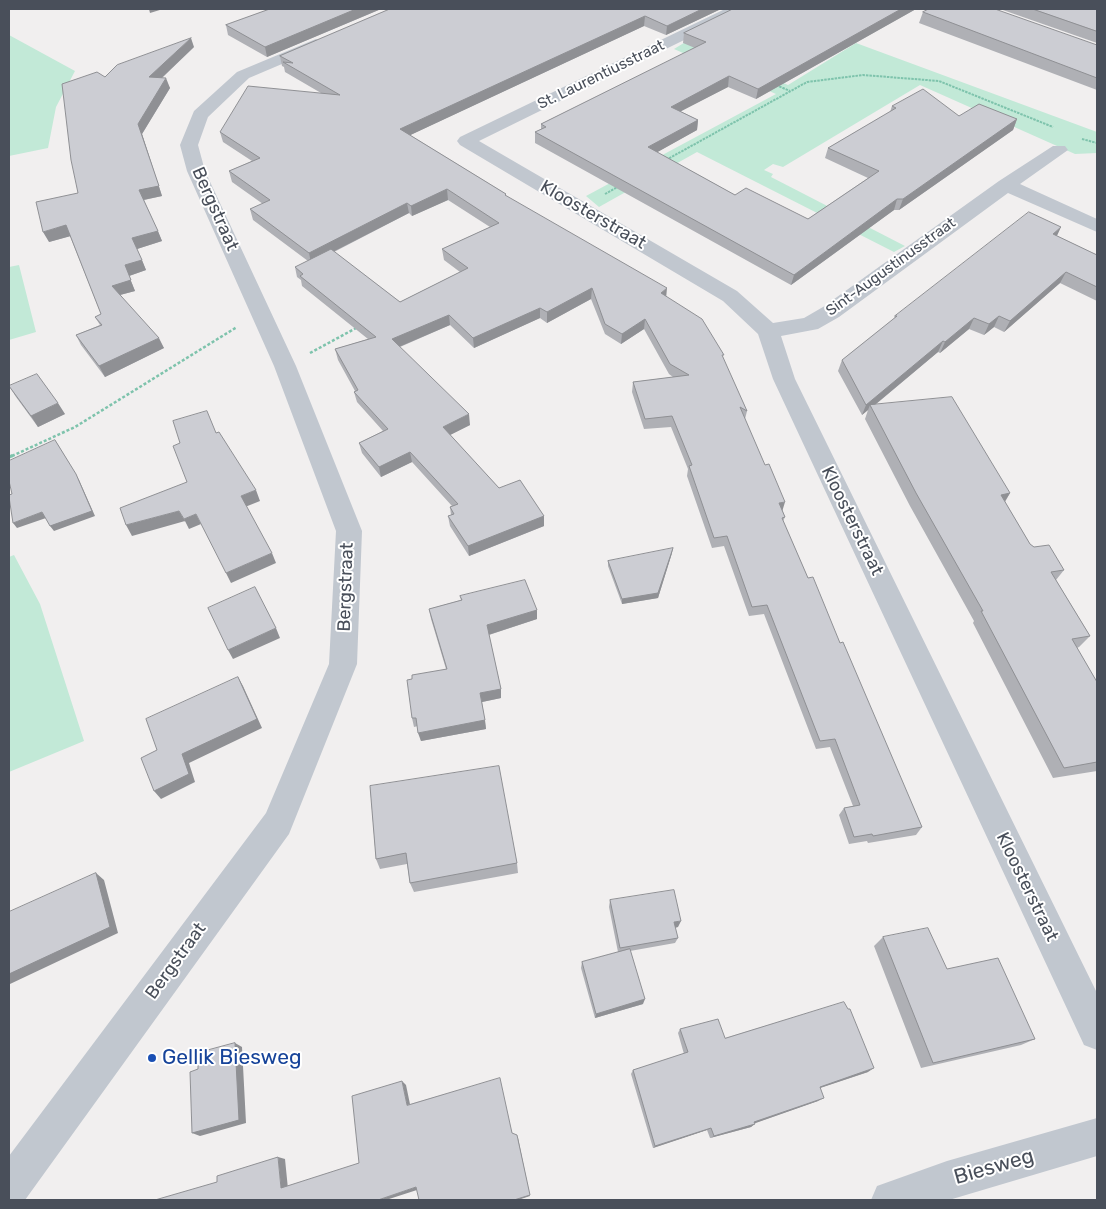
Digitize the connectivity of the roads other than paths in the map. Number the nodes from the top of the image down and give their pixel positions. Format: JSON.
{"nodes":[{"id":1,"x":736,"y":9,"type":"edge"},
{"id":2,"x":342,"y":32,"type":"edge"},
{"id":3,"x":466,"y":141,"type":"joint"},
{"id":4,"x":1059,"y":150,"type":"dead end"},
{"id":5,"x":1006,"y":185,"type":"junction"},
{"id":6,"x":1097,"y":226,"type":"edge"},
{"id":7,"x":768,"y":331,"type":"junction"},
{"id":8,"x":1097,"y":1032,"type":"edge"},
{"id":9,"x":1097,"y":1137,"type":"edge"},
{"id":10,"x":9,"y":1189,"type":"edge"},
{"id":11,"x":891,"y":1200,"type":"edge"}],
"edges":[{"from":1,"to":3,"type":"street","name":"St. Laurentiusstraat"},
{"from":2,"to":10,"type":"street","name":"Bergstraat"},
{"from":3,"to":7,"type":"street","name":"Kloosterstraat"},
{"from":4,"to":5,"type":"street","name":"Sint-Augustinusstraat"},
{"from":5,"to":6,"type":"street"},
{"from":5,"to":7,"type":"street","name":"Sint-Augustinusstraat"},
{"from":7,"to":8,"type":"street","name":"Kloosterstraat"},
{"from":9,"to":11,"type":"street","name":"Biesweg"}]}
